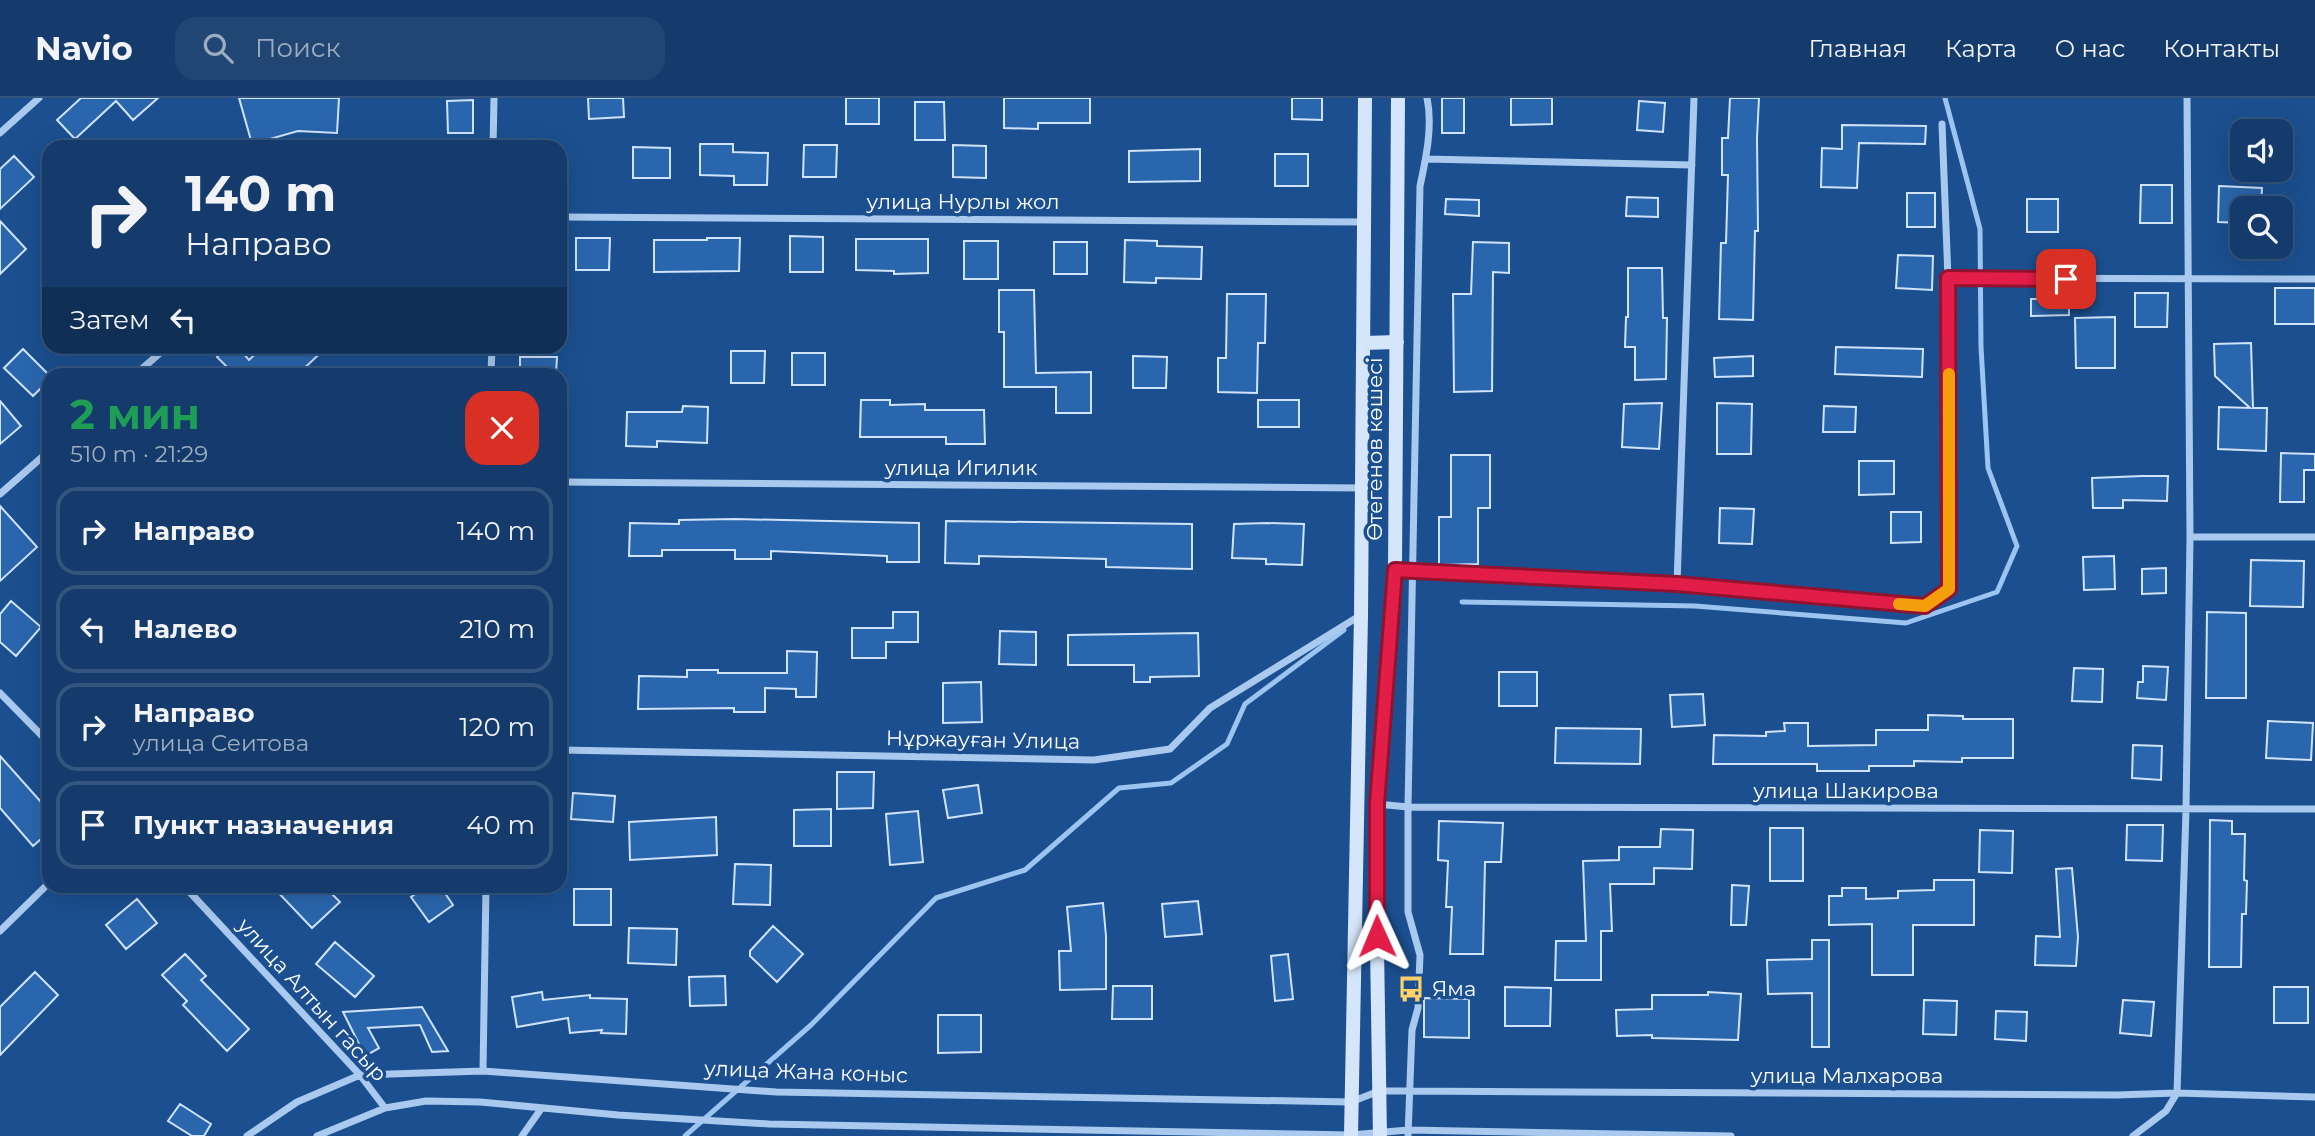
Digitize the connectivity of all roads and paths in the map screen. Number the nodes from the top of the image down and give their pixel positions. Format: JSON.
{"nodes":[{"id":1,"x":39,"y":98,"type":"edge"},
{"id":2,"x":494,"y":98,"type":"edge"},
{"id":3,"x":1365,"y":98,"type":"edge"},
{"id":4,"x":1398,"y":98,"type":"edge"},
{"id":5,"x":1427,"y":98,"type":"edge"},
{"id":6,"x":1694,"y":98,"type":"edge"},
{"id":7,"x":2187,"y":98,"type":"edge"},
{"id":8,"x":1942,"y":124,"type":"dead end"},
{"id":9,"x":0,"y":133,"type":"edge"},
{"id":10,"x":493,"y":140,"type":"edge"},
{"id":11,"x":1426,"y":159,"type":"junction"},
{"id":12,"x":1692,"y":165,"type":"junction"},
{"id":13,"x":567,"y":217,"type":"edge"},
{"id":14,"x":1366,"y":222,"type":"junction"},
{"id":15,"x":1948,"y":278,"type":"junction"},
{"id":16,"x":2315,"y":279,"type":"edge"},
{"id":17,"x":2189,"y":280,"type":"junction"},
{"id":18,"x":1397,"y":342,"type":"junction"},
{"id":19,"x":1364,"y":343,"type":"junction"},
{"id":20,"x":159,"y":354,"type":"edge"},
{"id":21,"x":143,"y":368,"type":"edge"},
{"id":22,"x":42,"y":457,"type":"edge"},
{"id":23,"x":567,"y":482,"type":"edge"},
{"id":24,"x":1362,"y":488,"type":"junction"},
{"id":25,"x":0,"y":494,"type":"edge"},
{"id":26,"x":2190,"y":537,"type":"junction"},
{"id":27,"x":2315,"y":537,"type":"edge"},
{"id":28,"x":1395,"y":570,"type":"junction"},
{"id":29,"x":1414,"y":571,"type":"junction"},
{"id":30,"x":1677,"y":584,"type":"junction"},
{"id":31,"x":1361,"y":615,"type":"junction"},
{"id":32,"x":0,"y":693,"type":"edge"},
{"id":33,"x":42,"y":736,"type":"edge"},
{"id":34,"x":567,"y":750,"type":"edge"},
{"id":35,"x":1377,"y":804,"type":"junction"},
{"id":36,"x":1408,"y":807,"type":"junction"},
{"id":37,"x":2315,"y":809,"type":"edge"},
{"id":38,"x":2186,"y":810,"type":"junction"},
{"id":39,"x":42,"y":890,"type":"edge"},
{"id":40,"x":191,"y":893,"type":"edge"},
{"id":41,"x":486,"y":893,"type":"edge"},
{"id":42,"x":0,"y":931,"type":"edge"},
{"id":43,"x":483,"y":1071,"type":"junction"},
{"id":44,"x":360,"y":1075,"type":"junction"},
{"id":45,"x":1379,"y":1091,"type":"junction"},
{"id":46,"x":1409,"y":1091,"type":"junction"},
{"id":47,"x":2177,"y":1093,"type":"junction"},
{"id":48,"x":2315,"y":1097,"type":"edge"},
{"id":49,"x":1351,"y":1102,"type":"junction"},
{"id":50,"x":384,"y":1108,"type":"junction"},
{"id":51,"x":541,"y":1109,"type":"junction"},
{"id":52,"x":1408,"y":1133,"type":"edge"},
{"id":53,"x":1380,"y":1134,"type":"edge"},
{"id":54,"x":1675,"y":1135,"type":"edge"},
{"id":55,"x":247,"y":1136,"type":"edge"},
{"id":56,"x":317,"y":1136,"type":"edge"},
{"id":57,"x":522,"y":1136,"type":"edge"},
{"id":58,"x":1351,"y":1136,"type":"edge"},
{"id":59,"x":1731,"y":1136,"type":"edge"},
{"id":60,"x":2133,"y":1136,"type":"edge"}],
"edges":[{"from":1,"to":9,"type":"street"},
{"from":2,"to":10,"type":"street"},
{"from":3,"to":14,"type":"main road","name":"Өтегенов көшесі"},
{"from":4,"to":18,"type":"main road","name":"Өтегенов көшесі"},
{"from":5,"to":11,"type":"street"},
{"from":6,"to":12,"type":"street"},
{"from":7,"to":17,"type":"street"},
{"from":8,"to":15,"type":"street"},
{"from":11,"to":12,"type":"street"},
{"from":11,"to":29,"type":"street"},
{"from":12,"to":30,"type":"street"},
{"from":13,"to":14,"type":"street","name":"улица Нурлы жол"},
{"from":14,"to":19,"type":"main road","name":"Өтегенов көшесі"},
{"from":15,"to":17,"type":"street"},
{"from":15,"to":30,"type":"street"},
{"from":16,"to":17,"type":"street"},
{"from":17,"to":26,"type":"street"},
{"from":18,"to":19,"type":"main road"},
{"from":18,"to":28,"type":"main road","name":"Өтегенов көшесі"},
{"from":19,"to":24,"type":"main road","name":"Өтегенов көшесі"},
{"from":20,"to":21,"type":"street"},
{"from":22,"to":25,"type":"street"},
{"from":23,"to":24,"type":"street","name":"улица Игилик"},
{"from":24,"to":31,"type":"main road","name":"Өтегенов көшесі"},
{"from":26,"to":27,"type":"street"},
{"from":26,"to":38,"type":"street"},
{"from":28,"to":29,"type":"street"},
{"from":28,"to":35,"type":"main road","name":"Өтегенов көшесі"},
{"from":29,"to":30,"type":"street"},
{"from":29,"to":36,"type":"street"},
{"from":31,"to":34,"type":"street","name":"Нұржауған Улица"},
{"from":31,"to":49,"type":"main road","name":"Өтегенов көшесі"},
{"from":32,"to":33,"type":"street"},
{"from":35,"to":36,"type":"street","name":"улица Шакирова"},
{"from":35,"to":45,"type":"main road","name":"Өтегенов көшесі"},
{"from":36,"to":38,"type":"street","name":"улица Шакирова"},
{"from":36,"to":46,"type":"street"},
{"from":37,"to":38,"type":"street","name":"улица Шакирова"},
{"from":38,"to":47,"type":"street"},
{"from":39,"to":42,"type":"street"},
{"from":40,"to":44,"type":"street","name":"улица Алтын гасыр"},
{"from":41,"to":43,"type":"street"},
{"from":43,"to":44,"type":"street","name":"улица Жана коныс"},
{"from":43,"to":49,"type":"street","name":"улица Жана коныс"},
{"from":44,"to":50,"type":"street","name":"улица Алтын гасыр"},
{"from":44,"to":55,"type":"street","name":"улица Жана коныс"},
{"from":45,"to":46,"type":"street","name":"улица Малхарова"},
{"from":45,"to":49,"type":"street","name":"улица Жана коныс"},
{"from":45,"to":53,"type":"main road","name":"Өтегенов көшесі"},
{"from":46,"to":47,"type":"street","name":"улица Малхарова"},
{"from":46,"to":52,"type":"street"},
{"from":47,"to":48,"type":"street","name":"улица Малхарова"},
{"from":47,"to":60,"type":"street"},
{"from":49,"to":58,"type":"main road","name":"Өтегенов көшесі"},
{"from":50,"to":51,"type":"street"},
{"from":50,"to":56,"type":"street"},
{"from":51,"to":57,"type":"street"},
{"from":51,"to":58,"type":"street"},
{"from":52,"to":53,"type":"street"},
{"from":52,"to":54,"type":"street"},
{"from":53,"to":58,"type":"street"},
{"from":54,"to":59,"type":"street"}]}
